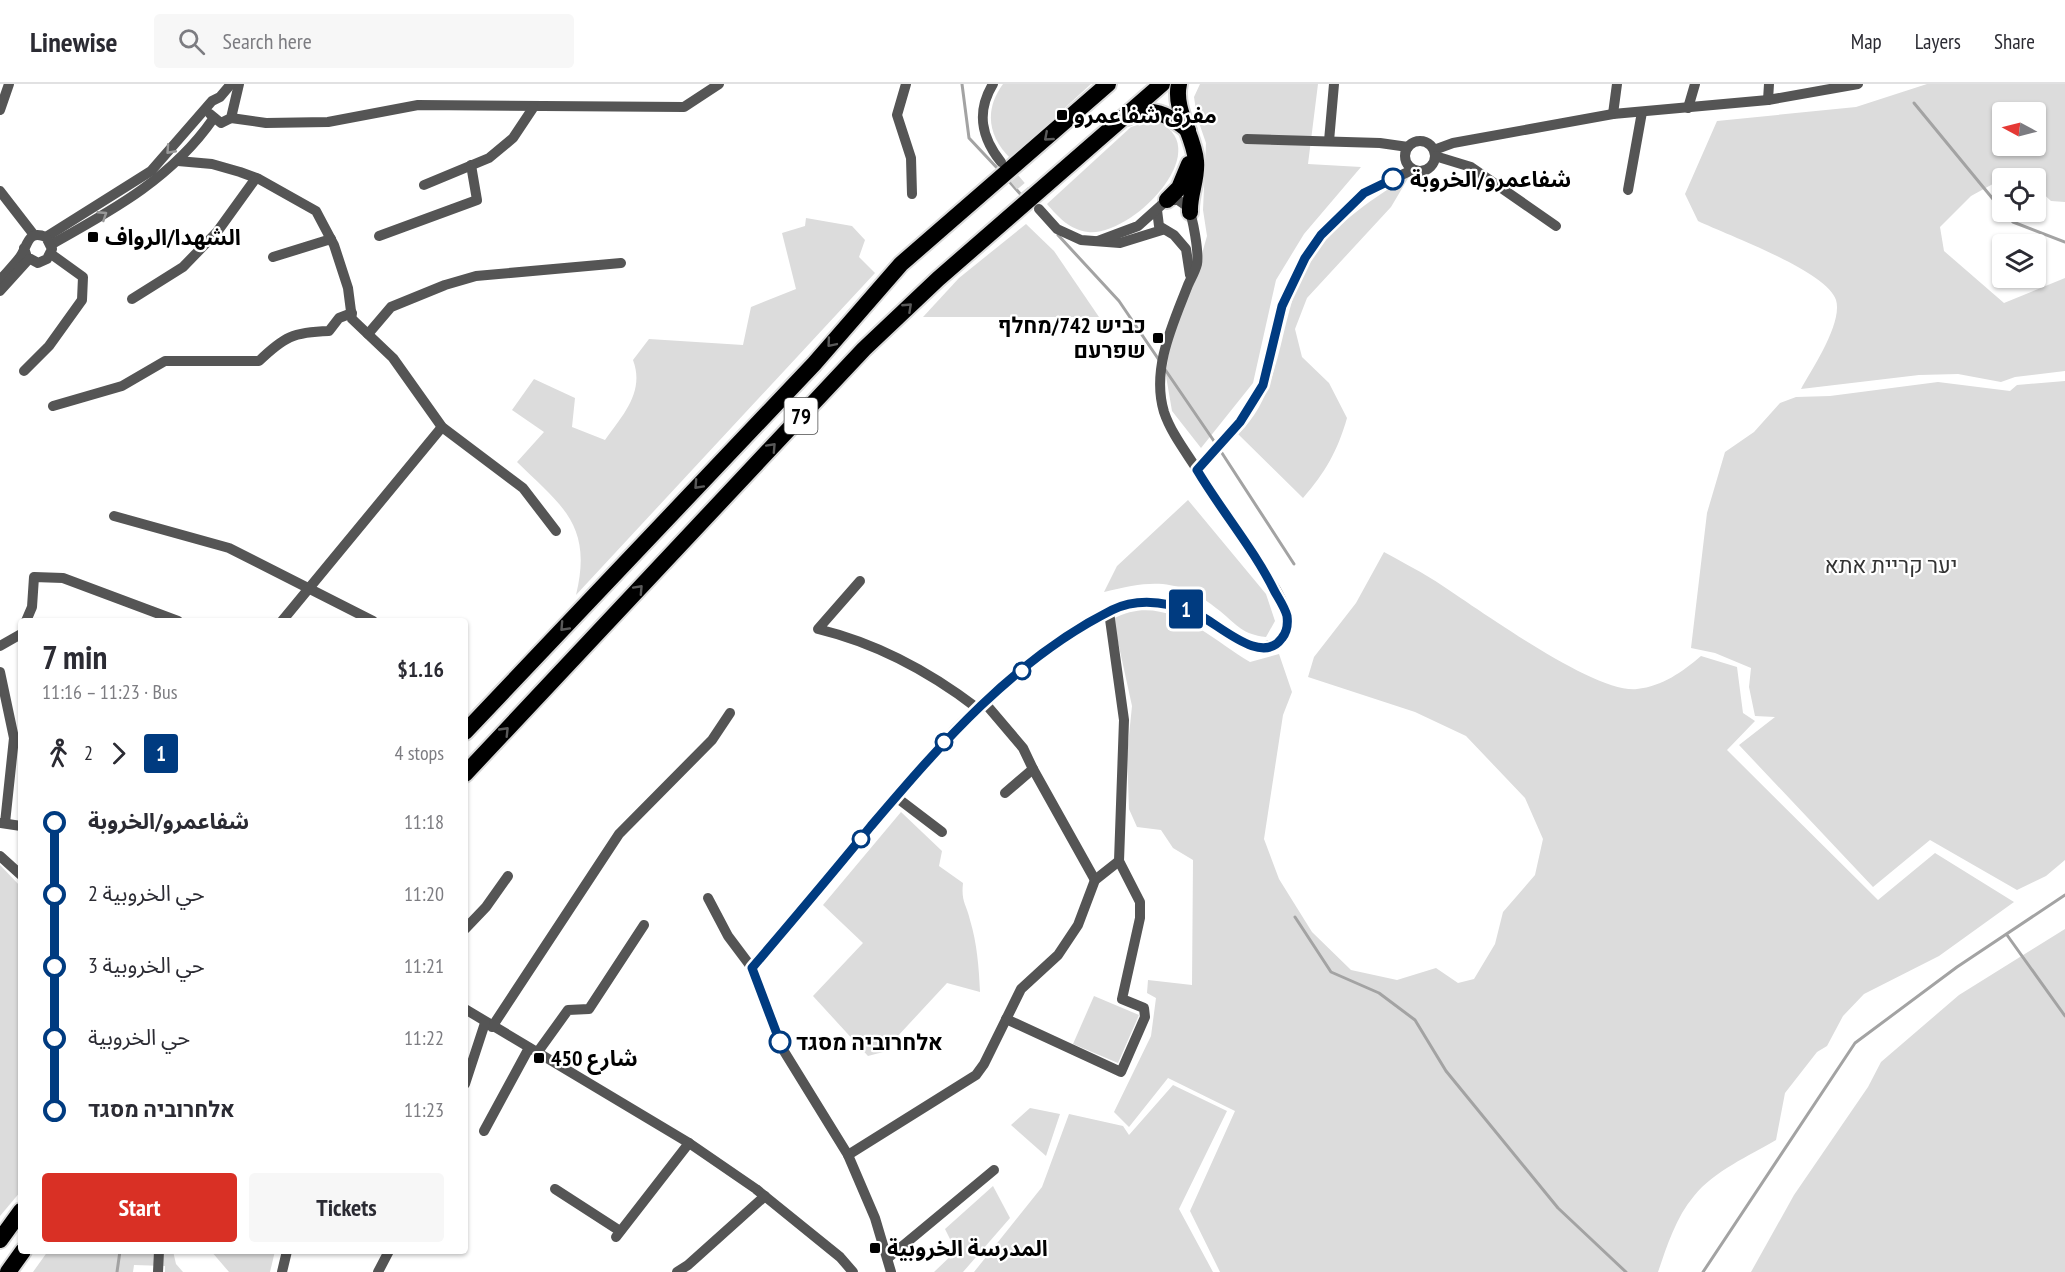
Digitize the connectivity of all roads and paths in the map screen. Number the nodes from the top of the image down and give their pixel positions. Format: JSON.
{"nodes":[{"id":1,"x":9,"y":84,"type":"edge"},
{"id":2,"x":231,"y":84,"type":"edge"},
{"id":3,"x":239,"y":84,"type":"edge"},
{"id":4,"x":719,"y":84,"type":"edge"},
{"id":5,"x":906,"y":84,"type":"edge"},
{"id":6,"x":993,"y":84,"type":"edge"},
{"id":7,"x":1162,"y":84,"type":"edge"},
{"id":8,"x":1179,"y":84,"type":"edge"},
{"id":9,"x":1334,"y":84,"type":"edge"},
{"id":10,"x":1617,"y":84,"type":"edge"},
{"id":11,"x":1695,"y":84,"type":"edge"},
{"id":12,"x":1769,"y":84,"type":"edge"},
{"id":13,"x":1858,"y":84,"type":"edge"},
{"id":14,"x":1104,"y":86,"type":"edge"},
{"id":15,"x":220,"y":97,"type":"junction"},
{"id":16,"x":1768,"y":100,"type":"junction"},
{"id":17,"x":233,"y":103,"type":"junction"},
{"id":18,"x":209,"y":106,"type":"junction"},
{"id":19,"x":533,"y":108,"type":"junction"},
{"id":20,"x":1688,"y":108,"type":"junction"},
{"id":21,"x":0,"y":110,"type":"edge"},
{"id":22,"x":1642,"y":112,"type":"junction"},
{"id":23,"x":1613,"y":114,"type":"junction"},
{"id":24,"x":231,"y":118,"type":"junction"},
{"id":25,"x":213,"y":119,"type":"junction"},
{"id":26,"x":1190,"y":132,"type":"junction"},
{"id":27,"x":1100,"y":136,"type":"junction"},
{"id":28,"x":1247,"y":139,"type":"dead end"},
{"id":29,"x":1329,"y":141,"type":"junction"},
{"id":30,"x":1408,"y":147,"type":"junction"},
{"id":31,"x":1194,"y":152,"type":"junction"},
{"id":32,"x":1434,"y":153,"type":"junction"},
{"id":33,"x":178,"y":161,"type":"junction"},
{"id":34,"x":1001,"y":162,"type":"tunnel mouth"},
{"id":35,"x":471,"y":165,"type":"junction"},
{"id":36,"x":1412,"y":170,"type":"junction"},
{"id":37,"x":256,"y":178,"type":"junction"},
{"id":38,"x":424,"y":185,"type":"dead end"},
{"id":39,"x":1628,"y":190,"type":"dead end"},
{"id":40,"x":0,"y":191,"type":"edge"},
{"id":41,"x":912,"y":194,"type":"dead end"},
{"id":42,"x":1162,"y":205,"type":"junction"},
{"id":43,"x":1039,"y":209,"type":"tunnel mouth"},
{"id":44,"x":1190,"y":216,"type":"junction"},
{"id":45,"x":1556,"y":226,"type":"dead end"},
{"id":46,"x":1162,"y":230,"type":"junction"},
{"id":47,"x":34,"y":235,"type":"junction"},
{"id":48,"x":1174,"y":235,"type":"junction"},
{"id":49,"x":379,"y":236,"type":"dead end"},
{"id":50,"x":331,"y":239,"type":"junction"},
{"id":51,"x":1098,"y":241,"type":"junction"},
{"id":52,"x":50,"y":245,"type":"junction"},
{"id":53,"x":24,"y":248,"type":"junction"},
{"id":54,"x":273,"y":257,"type":"dead end"},
{"id":55,"x":29,"y":259,"type":"junction"},
{"id":56,"x":621,"y":263,"type":"dead end"},
{"id":57,"x":1190,"y":279,"type":"junction"},
{"id":58,"x":0,"y":280,"type":"edge"},
{"id":59,"x":0,"y":291,"type":"edge"},
{"id":60,"x":132,"y":299,"type":"dead end"},
{"id":61,"x":352,"y":313,"type":"junction"},
{"id":62,"x":368,"y":334,"type":"junction"},
{"id":63,"x":24,"y":371,"type":"dead end"},
{"id":64,"x":53,"y":406,"type":"dead end"},
{"id":65,"x":442,"y":427,"type":"junction"},
{"id":66,"x":1197,"y":470,"type":"junction"},
{"id":67,"x":114,"y":516,"type":"dead end"},
{"id":68,"x":556,"y":531,"type":"dead end"},
{"id":69,"x":860,"y":581,"type":"dead end"},
{"id":70,"x":309,"y":587,"type":"junction"},
{"id":71,"x":1109,"y":612,"type":"junction"},
{"id":72,"x":27,"y":618,"type":"edge"},
{"id":73,"x":170,"y":618,"type":"edge"},
{"id":74,"x":284,"y":618,"type":"edge"},
{"id":75,"x":367,"y":618,"type":"edge"},
{"id":76,"x":18,"y":636,"type":"edge"},
{"id":77,"x":0,"y":646,"type":"edge"},
{"id":78,"x":0,"y":672,"type":"edge"},
{"id":79,"x":980,"y":705,"type":"junction"},
{"id":80,"x":730,"y":712,"type":"dead end"},
{"id":81,"x":468,"y":729,"type":"edge"},
{"id":82,"x":1033,"y":769,"type":"junction"},
{"id":83,"x":468,"y":771,"type":"edge"},
{"id":84,"x":1005,"y":793,"type":"dead end"},
{"id":85,"x":896,"y":797,"type":"junction"},
{"id":86,"x":3,"y":823,"type":"edge"},
{"id":87,"x":18,"y":826,"type":"edge"},
{"id":88,"x":942,"y":832,"type":"dead end"},
{"id":89,"x":0,"y":856,"type":"edge"},
{"id":90,"x":1119,"y":861,"type":"junction"},
{"id":91,"x":18,"y":872,"type":"edge"},
{"id":92,"x":508,"y":876,"type":"dead end"},
{"id":93,"x":1095,"y":880,"type":"junction"},
{"id":94,"x":708,"y":898,"type":"dead end"},
{"id":95,"x":644,"y":925,"type":"dead end"},
{"id":96,"x":468,"y":927,"type":"edge"},
{"id":97,"x":752,"y":968,"type":"junction"},
{"id":98,"x":468,"y":1011,"type":"edge"},
{"id":99,"x":1006,"y":1019,"type":"junction"},
{"id":100,"x":488,"y":1025,"type":"junction"},
{"id":101,"x":533,"y":1050,"type":"junction"},
{"id":102,"x":468,"y":1076,"type":"edge"},
{"id":103,"x":484,"y":1131,"type":"dead end"},
{"id":104,"x":689,"y":1143,"type":"junction"},
{"id":105,"x":848,"y":1155,"type":"junction"},
{"id":106,"x":994,"y":1170,"type":"dead end"},
{"id":107,"x":555,"y":1189,"type":"dead end"},
{"id":108,"x":765,"y":1196,"type":"junction"},
{"id":109,"x":18,"y":1215,"type":"edge"},
{"id":110,"x":0,"y":1240,"type":"edge"},
{"id":111,"x":20,"y":1254,"type":"edge"},
{"id":112,"x":159,"y":1254,"type":"edge"},
{"id":113,"x":286,"y":1254,"type":"edge"},
{"id":114,"x":387,"y":1254,"type":"edge"},
{"id":115,"x":888,"y":1258,"type":"junction"},
{"id":116,"x":8,"y":1272,"type":"edge"},
{"id":117,"x":158,"y":1272,"type":"edge"},
{"id":118,"x":282,"y":1272,"type":"edge"},
{"id":119,"x":378,"y":1272,"type":"edge"},
{"id":120,"x":676,"y":1272,"type":"edge"},
{"id":121,"x":854,"y":1272,"type":"edge"},
{"id":122,"x":890,"y":1272,"type":"edge"}],
"edges":[{"from":1,"to":21,"type":"street"},
{"from":2,"to":15,"type":"street"},
{"from":3,"to":17,"type":"street"},
{"from":4,"to":19,"type":"street"},
{"from":5,"to":41,"type":"street"},
{"from":6,"to":34,"type":"street"},
{"from":7,"to":27,"type":"highway","number":"79"},
{"from":8,"to":26,"type":"highway"},
{"from":9,"to":29,"type":"street"},
{"from":10,"to":23,"type":"street"},
{"from":11,"to":20,"type":"street"},
{"from":12,"to":16,"type":"street"},
{"from":13,"to":16,"type":"street"},
{"from":14,"to":81,"type":"highway","number":"79","one_way":true},
{"from":15,"to":17,"type":"street"},
{"from":15,"to":18,"type":"street"},
{"from":16,"to":20,"type":"street"},
{"from":17,"to":24,"type":"street"},
{"from":18,"to":25,"type":"street"},
{"from":18,"to":52,"type":"street","one_way":true},
{"from":19,"to":24,"type":"street"},
{"from":19,"to":35,"type":"street"},
{"from":20,"to":22,"type":"street"},
{"from":22,"to":23,"type":"street"},
{"from":22,"to":39,"type":"street"},
{"from":23,"to":32,"type":"street"},
{"from":24,"to":25,"type":"street"},
{"from":25,"to":33,"type":"street"},
{"from":26,"to":27,"type":"highway"},
{"from":26,"to":31,"type":"highway"},
{"from":83,"to":27,"type":"highway","number":"79","one_way":true},
{"from":28,"to":29,"type":"street"},
{"from":29,"to":30,"type":"street"},
{"from":30,"to":32,"type":"street"},
{"from":30,"to":36,"type":"street"},
{"from":31,"to":42,"type":"highway"},
{"from":31,"to":44,"type":"highway"},
{"from":32,"to":36,"type":"street"},
{"from":32,"to":45,"type":"street"},
{"from":33,"to":37,"type":"street"},
{"from":52,"to":33,"type":"street","one_way":true},
{"from":35,"to":38,"type":"street"},
{"from":35,"to":49,"type":"street"},
{"from":36,"to":66,"type":"street"},
{"from":37,"to":50,"type":"street"},
{"from":37,"to":60,"type":"street"},
{"from":40,"to":47,"type":"street"},
{"from":42,"to":44,"type":"street"},
{"from":42,"to":46,"type":"street"},
{"from":42,"to":51,"type":"street"},
{"from":43,"to":51,"type":"street"},
{"from":44,"to":48,"type":"street"},
{"from":44,"to":57,"type":"street"},
{"from":46,"to":48,"type":"street"},
{"from":46,"to":51,"type":"street"},
{"from":47,"to":52,"type":"street"},
{"from":47,"to":53,"type":"street"},
{"from":48,"to":57,"type":"street"},
{"from":50,"to":54,"type":"street"},
{"from":50,"to":61,"type":"street"},
{"from":52,"to":55,"type":"street"},
{"from":52,"to":63,"type":"street"},
{"from":53,"to":55,"type":"street"},
{"from":53,"to":58,"type":"street"},
{"from":55,"to":59,"type":"street"},
{"from":56,"to":62,"type":"street"},
{"from":57,"to":66,"type":"street"},
{"from":61,"to":62,"type":"street"},
{"from":61,"to":64,"type":"street"},
{"from":62,"to":65,"type":"street"},
{"from":65,"to":68,"type":"street"},
{"from":65,"to":70,"type":"street"},
{"from":66,"to":71,"type":"street"},
{"from":67,"to":70,"type":"street"},
{"from":69,"to":79,"type":"street"},
{"from":70,"to":74,"type":"street"},
{"from":70,"to":75,"type":"street"},
{"from":71,"to":79,"type":"street"},
{"from":71,"to":90,"type":"street"},
{"from":72,"to":73,"type":"street"},
{"from":76,"to":77,"type":"street"},
{"from":78,"to":86,"type":"street"},
{"from":79,"to":82,"type":"street"},
{"from":79,"to":85,"type":"street"},
{"from":80,"to":100,"type":"street"},
{"from":82,"to":84,"type":"street"},
{"from":82,"to":93,"type":"street"},
{"from":85,"to":88,"type":"street"},
{"from":85,"to":97,"type":"street"},
{"from":86,"to":87,"type":"street"},
{"from":89,"to":91,"type":"street"},
{"from":90,"to":93,"type":"street"},
{"from":90,"to":99,"type":"street"},
{"from":92,"to":96,"type":"street"},
{"from":93,"to":99,"type":"street"},
{"from":94,"to":97,"type":"street"},
{"from":95,"to":101,"type":"street"},
{"from":97,"to":105,"type":"street"},
{"from":98,"to":100,"type":"street"},
{"from":99,"to":105,"type":"street"},
{"from":100,"to":101,"type":"street"},
{"from":100,"to":102,"type":"street"},
{"from":101,"to":103,"type":"street"},
{"from":101,"to":104,"type":"street"},
{"from":104,"to":107,"type":"street"},
{"from":104,"to":108,"type":"street"},
{"from":105,"to":115,"type":"street"},
{"from":106,"to":115,"type":"street"},
{"from":108,"to":120,"type":"street"},
{"from":108,"to":121,"type":"street"},
{"from":109,"to":110,"type":"highway"},
{"from":111,"to":116,"type":"highway"},
{"from":112,"to":117,"type":"street"},
{"from":113,"to":118,"type":"street"},
{"from":114,"to":119,"type":"street"},
{"from":115,"to":122,"type":"street"}]}
